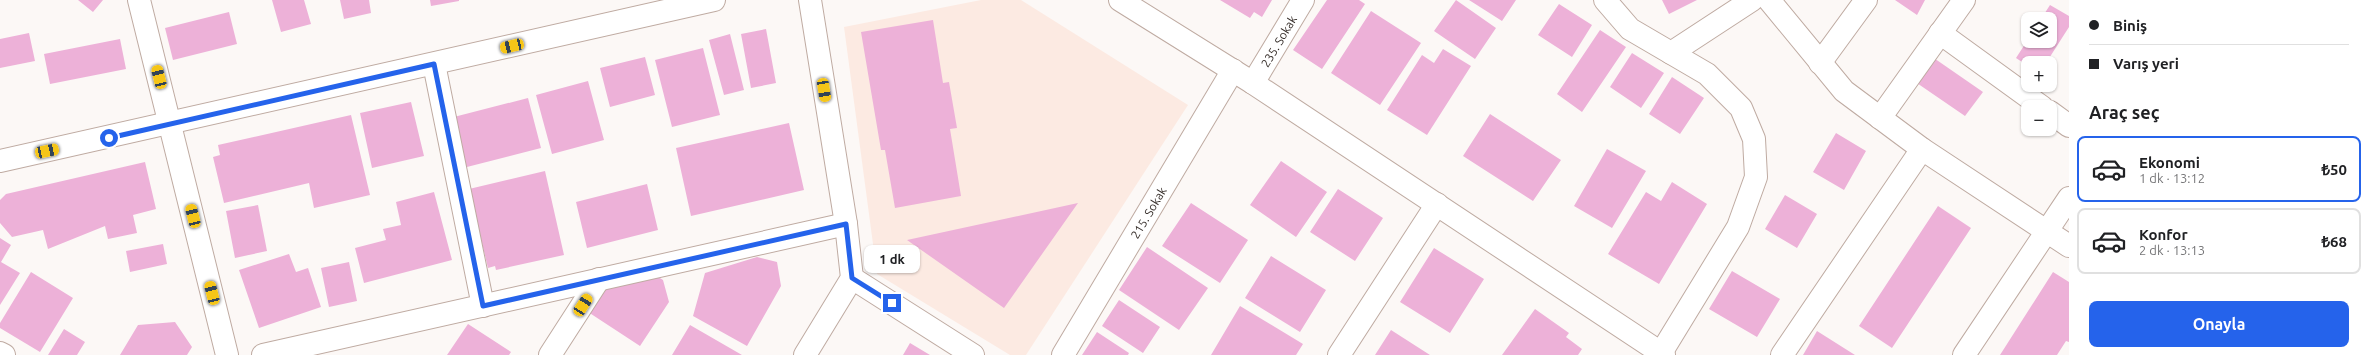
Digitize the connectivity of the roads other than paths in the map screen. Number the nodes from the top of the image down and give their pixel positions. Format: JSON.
{"nodes":[{"id":1,"x":139,"y":0,"type":"edge"},
{"id":2,"x":714,"y":0,"type":"edge"},
{"id":3,"x":810,"y":0,"type":"edge"},
{"id":4,"x":1120,"y":0,"type":"edge"},
{"id":5,"x":1303,"y":0,"type":"edge"},
{"id":6,"x":1605,"y":0,"type":"edge"},
{"id":7,"x":1752,"y":0,"type":"edge"},
{"id":8,"x":1769,"y":0,"type":"edge"},
{"id":9,"x":1866,"y":0,"type":"edge"},
{"id":10,"x":1964,"y":0,"type":"edge"},
{"id":11,"x":1940,"y":33,"type":"junction"},
{"id":12,"x":1671,"y":53,"type":"junction"},
{"id":13,"x":1820,"y":63,"type":"junction"},
{"id":14,"x":434,"y":64,"type":"junction"},
{"id":15,"x":1233,"y":70,"type":"junction"},
{"id":16,"x":1253,"y":83,"type":"junction"},
{"id":17,"x":2032,"y":100,"type":"edge"},
{"id":18,"x":2057,"y":117,"type":"edge"},
{"id":19,"x":1880,"y":118,"type":"junction"},
{"id":20,"x":171,"y":124,"type":"junction"},
{"id":21,"x":2069,"y":126,"type":"edge"},
{"id":22,"x":1922,"y":149,"type":"junction"},
{"id":23,"x":0,"y":161,"type":"edge"},
{"id":24,"x":2069,"y":198,"type":"edge"},
{"id":25,"x":1437,"y":204,"type":"junction"},
{"id":26,"x":846,"y":224,"type":"junction"},
{"id":27,"x":2046,"y":232,"type":"junction"},
{"id":28,"x":2069,"y":246,"type":"edge"},
{"id":29,"x":852,"y":278,"type":"junction"},
{"id":30,"x":599,"y":279,"type":"junction"},
{"id":31,"x":483,"y":306,"type":"junction"},
{"id":32,"x":0,"y":353,"type":"edge"},
{"id":33,"x":1663,"y":354,"type":"edge"},
{"id":34,"x":4,"y":355,"type":"edge"},
{"id":35,"x":227,"y":355,"type":"edge"},
{"id":36,"x":263,"y":355,"type":"edge"},
{"id":37,"x":550,"y":355,"type":"edge"},
{"id":38,"x":805,"y":355,"type":"edge"},
{"id":39,"x":973,"y":355,"type":"edge"},
{"id":40,"x":1063,"y":355,"type":"edge"},
{"id":41,"x":1339,"y":355,"type":"edge"},
{"id":42,"x":1782,"y":355,"type":"edge"},
{"id":43,"x":1964,"y":355,"type":"edge"}],
"edges":[{"from":1,"to":20,"type":"street"},
{"from":2,"to":14,"type":"street"},
{"from":3,"to":26,"type":"street"},
{"from":4,"to":15,"type":"street"},
{"from":5,"to":16,"type":"street","name":"235. Sokak"},
{"from":6,"to":12,"type":"street"},
{"from":7,"to":12,"type":"street"},
{"from":8,"to":13,"type":"street"},
{"from":9,"to":13,"type":"street"},
{"from":10,"to":11,"type":"street"},
{"from":11,"to":17,"type":"street"},
{"from":11,"to":19,"type":"street"},
{"from":12,"to":33,"type":"street"},
{"from":13,"to":19,"type":"street"},
{"from":14,"to":20,"type":"street"},
{"from":14,"to":31,"type":"street"},
{"from":15,"to":16,"type":"street"},
{"from":15,"to":40,"type":"street","name":"215. Sokak"},
{"from":16,"to":25,"type":"street"},
{"from":18,"to":21,"type":"street"},
{"from":19,"to":22,"type":"street"},
{"from":20,"to":23,"type":"street"},
{"from":20,"to":35,"type":"street"},
{"from":22,"to":27,"type":"street"},
{"from":22,"to":42,"type":"street"},
{"from":24,"to":27,"type":"street"},
{"from":25,"to":33,"type":"street"},
{"from":25,"to":41,"type":"street"},
{"from":26,"to":29,"type":"street"},
{"from":26,"to":30,"type":"street"},
{"from":27,"to":28,"type":"street"},
{"from":27,"to":43,"type":"street"},
{"from":29,"to":38,"type":"street"},
{"from":29,"to":39,"type":"street"},
{"from":30,"to":31,"type":"street"},
{"from":30,"to":37,"type":"street"},
{"from":31,"to":36,"type":"street"},
{"from":32,"to":34,"type":"street"}]}
